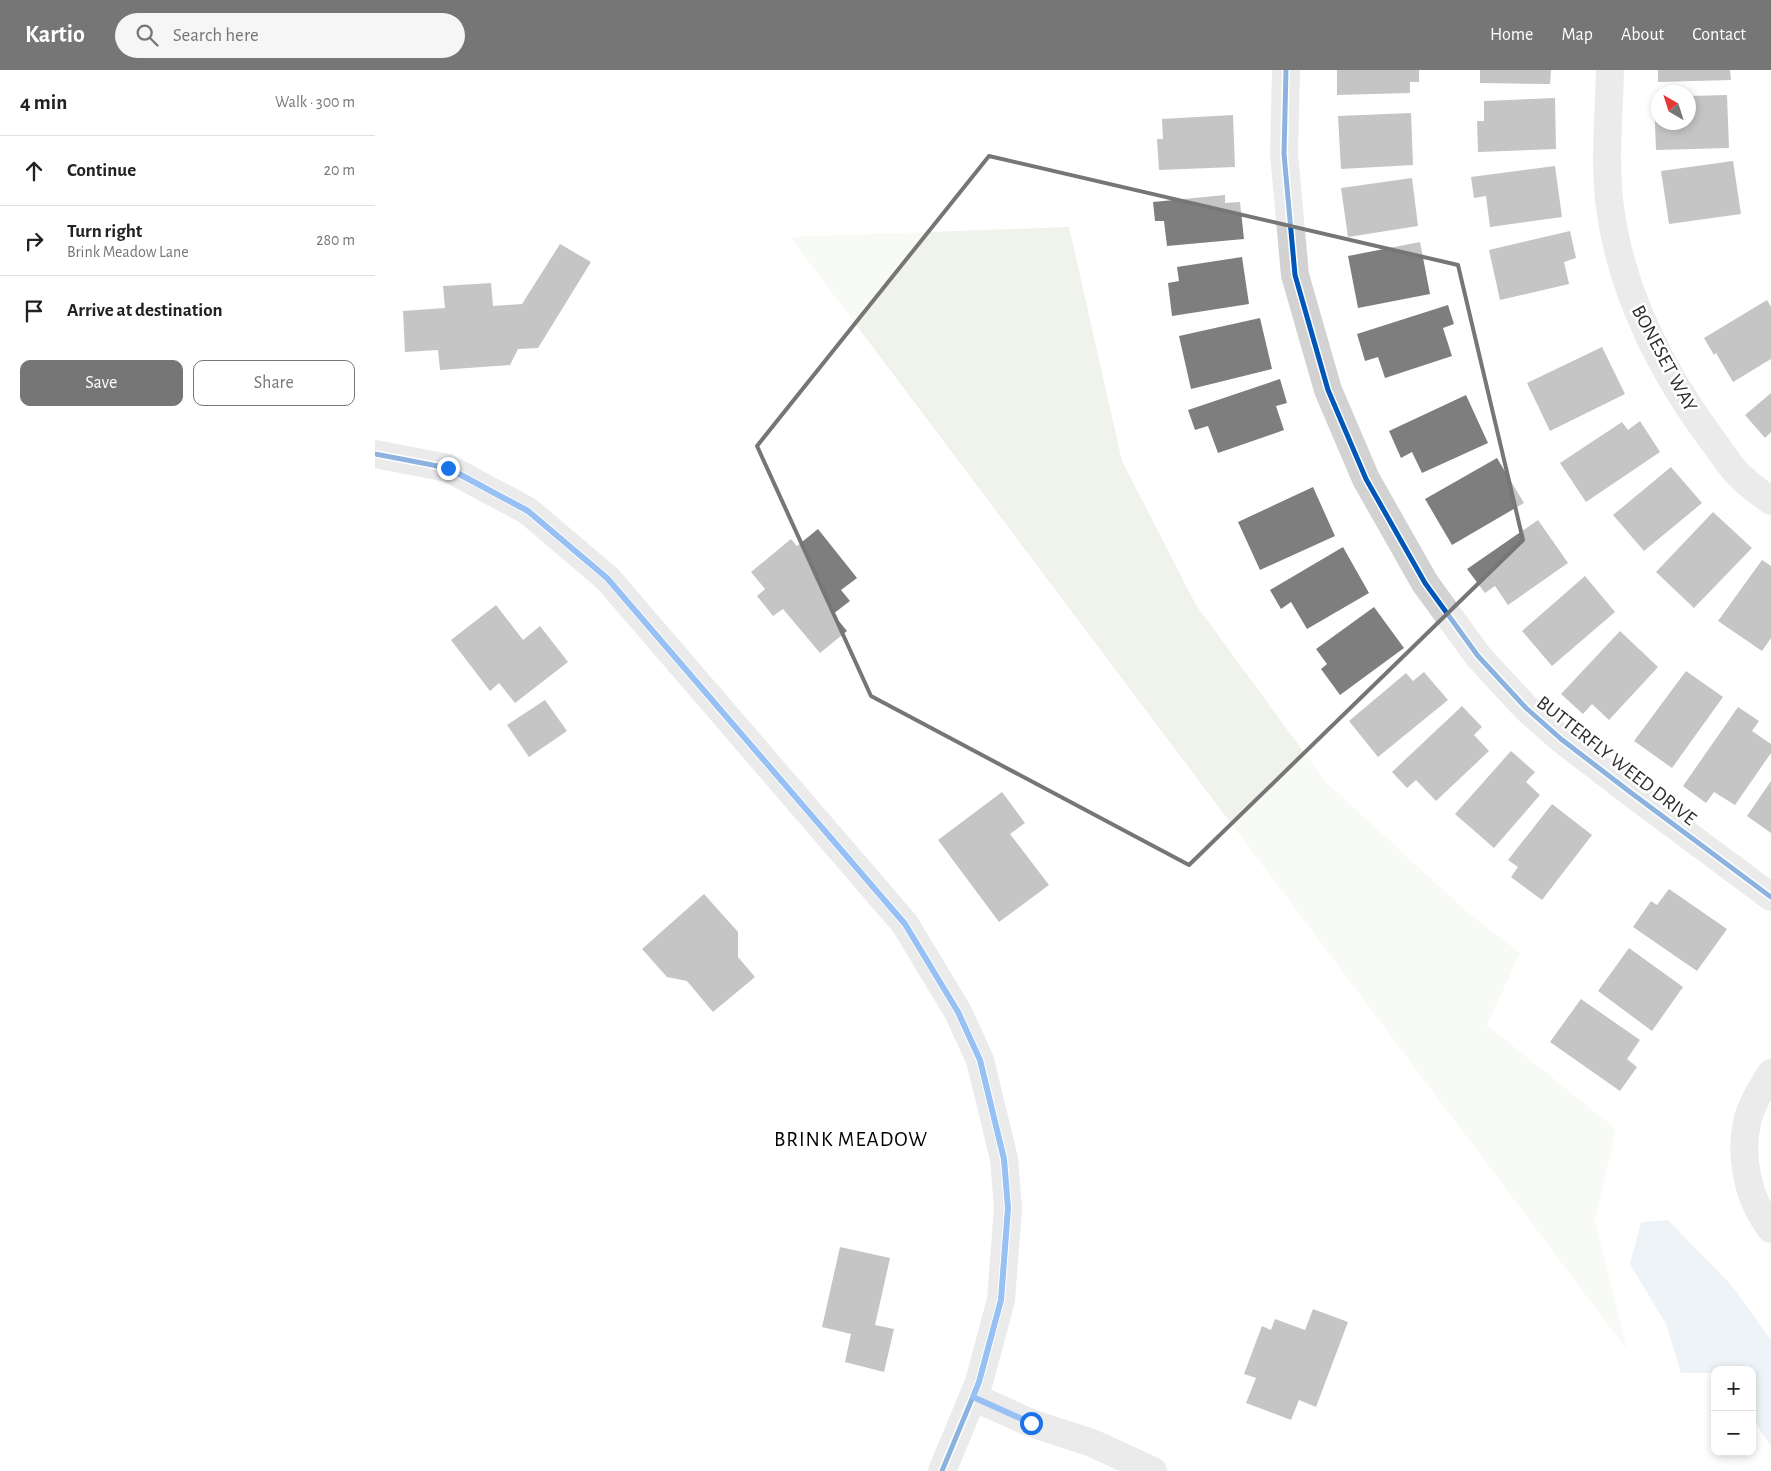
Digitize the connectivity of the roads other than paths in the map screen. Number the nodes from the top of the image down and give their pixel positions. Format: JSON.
{"nodes":[{"id":1,"x":1286,"y":70,"type":"edge"},
{"id":2,"x":1610,"y":70,"type":"edge"},
{"id":3,"x":375,"y":454,"type":"edge"},
{"id":4,"x":1771,"y":501,"type":"edge"},
{"id":5,"x":1771,"y":897,"type":"edge"},
{"id":6,"x":1771,"y":1073,"type":"edge"},
{"id":7,"x":1771,"y":1229,"type":"edge"},
{"id":8,"x":973,"y":1397,"type":"junction"},
{"id":9,"x":942,"y":1471,"type":"edge"},
{"id":10,"x":1153,"y":1471,"type":"edge"}],
"edges":[{"from":1,"to":5,"type":"street","name":"BUTTERFLY WEED DRIVE"},
{"from":2,"to":4,"type":"street","name":"BONESET WAY"},
{"from":3,"to":8,"type":"street"},
{"from":6,"to":7,"type":"street"},
{"from":8,"to":9,"type":"street"},
{"from":8,"to":10,"type":"street"}]}
